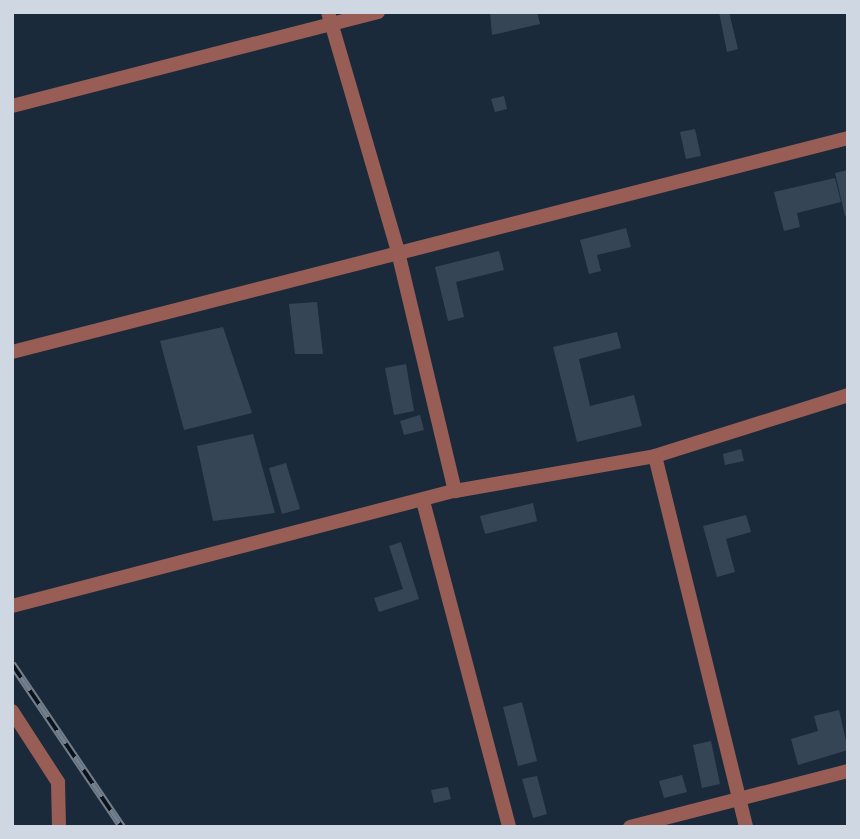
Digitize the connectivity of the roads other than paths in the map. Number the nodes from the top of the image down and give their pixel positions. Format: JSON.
{"nodes":[{"id":1,"x":378,"y":12,"type":"edge"},
{"id":2,"x":329,"y":19,"type":"edge"},
{"id":3,"x":12,"y":106,"type":"edge"},
{"id":4,"x":848,"y":138,"type":"edge"},
{"id":5,"x":398,"y":252,"type":"junction"},
{"id":6,"x":12,"y":352,"type":"edge"},
{"id":7,"x":848,"y":395,"type":"edge"},
{"id":8,"x":655,"y":456,"type":"junction"},
{"id":9,"x":454,"y":491,"type":"junction"},
{"id":10,"x":423,"y":501,"type":"junction"},
{"id":11,"x":12,"y":606,"type":"edge"},
{"id":12,"x":12,"y":711,"type":"edge"},
{"id":13,"x":848,"y":771,"type":"edge"},
{"id":14,"x":739,"y":800,"type":"junction"},
{"id":15,"x":59,"y":827,"type":"edge"},
{"id":16,"x":509,"y":827,"type":"edge"},
{"id":17,"x":630,"y":827,"type":"edge"},
{"id":18,"x":746,"y":827,"type":"edge"}],
"edges":[{"from":1,"to":2,"type":"street"},
{"from":2,"to":3,"type":"street"},
{"from":2,"to":5,"type":"street"},
{"from":4,"to":5,"type":"street"},
{"from":5,"to":6,"type":"street"},
{"from":5,"to":9,"type":"street"},
{"from":7,"to":8,"type":"street"},
{"from":8,"to":9,"type":"street"},
{"from":8,"to":14,"type":"street"},
{"from":9,"to":10,"type":"street"},
{"from":10,"to":11,"type":"street"},
{"from":10,"to":16,"type":"street"},
{"from":12,"to":15,"type":"street"},
{"from":13,"to":14,"type":"street"},
{"from":14,"to":17,"type":"street"},
{"from":14,"to":18,"type":"street"}]}
